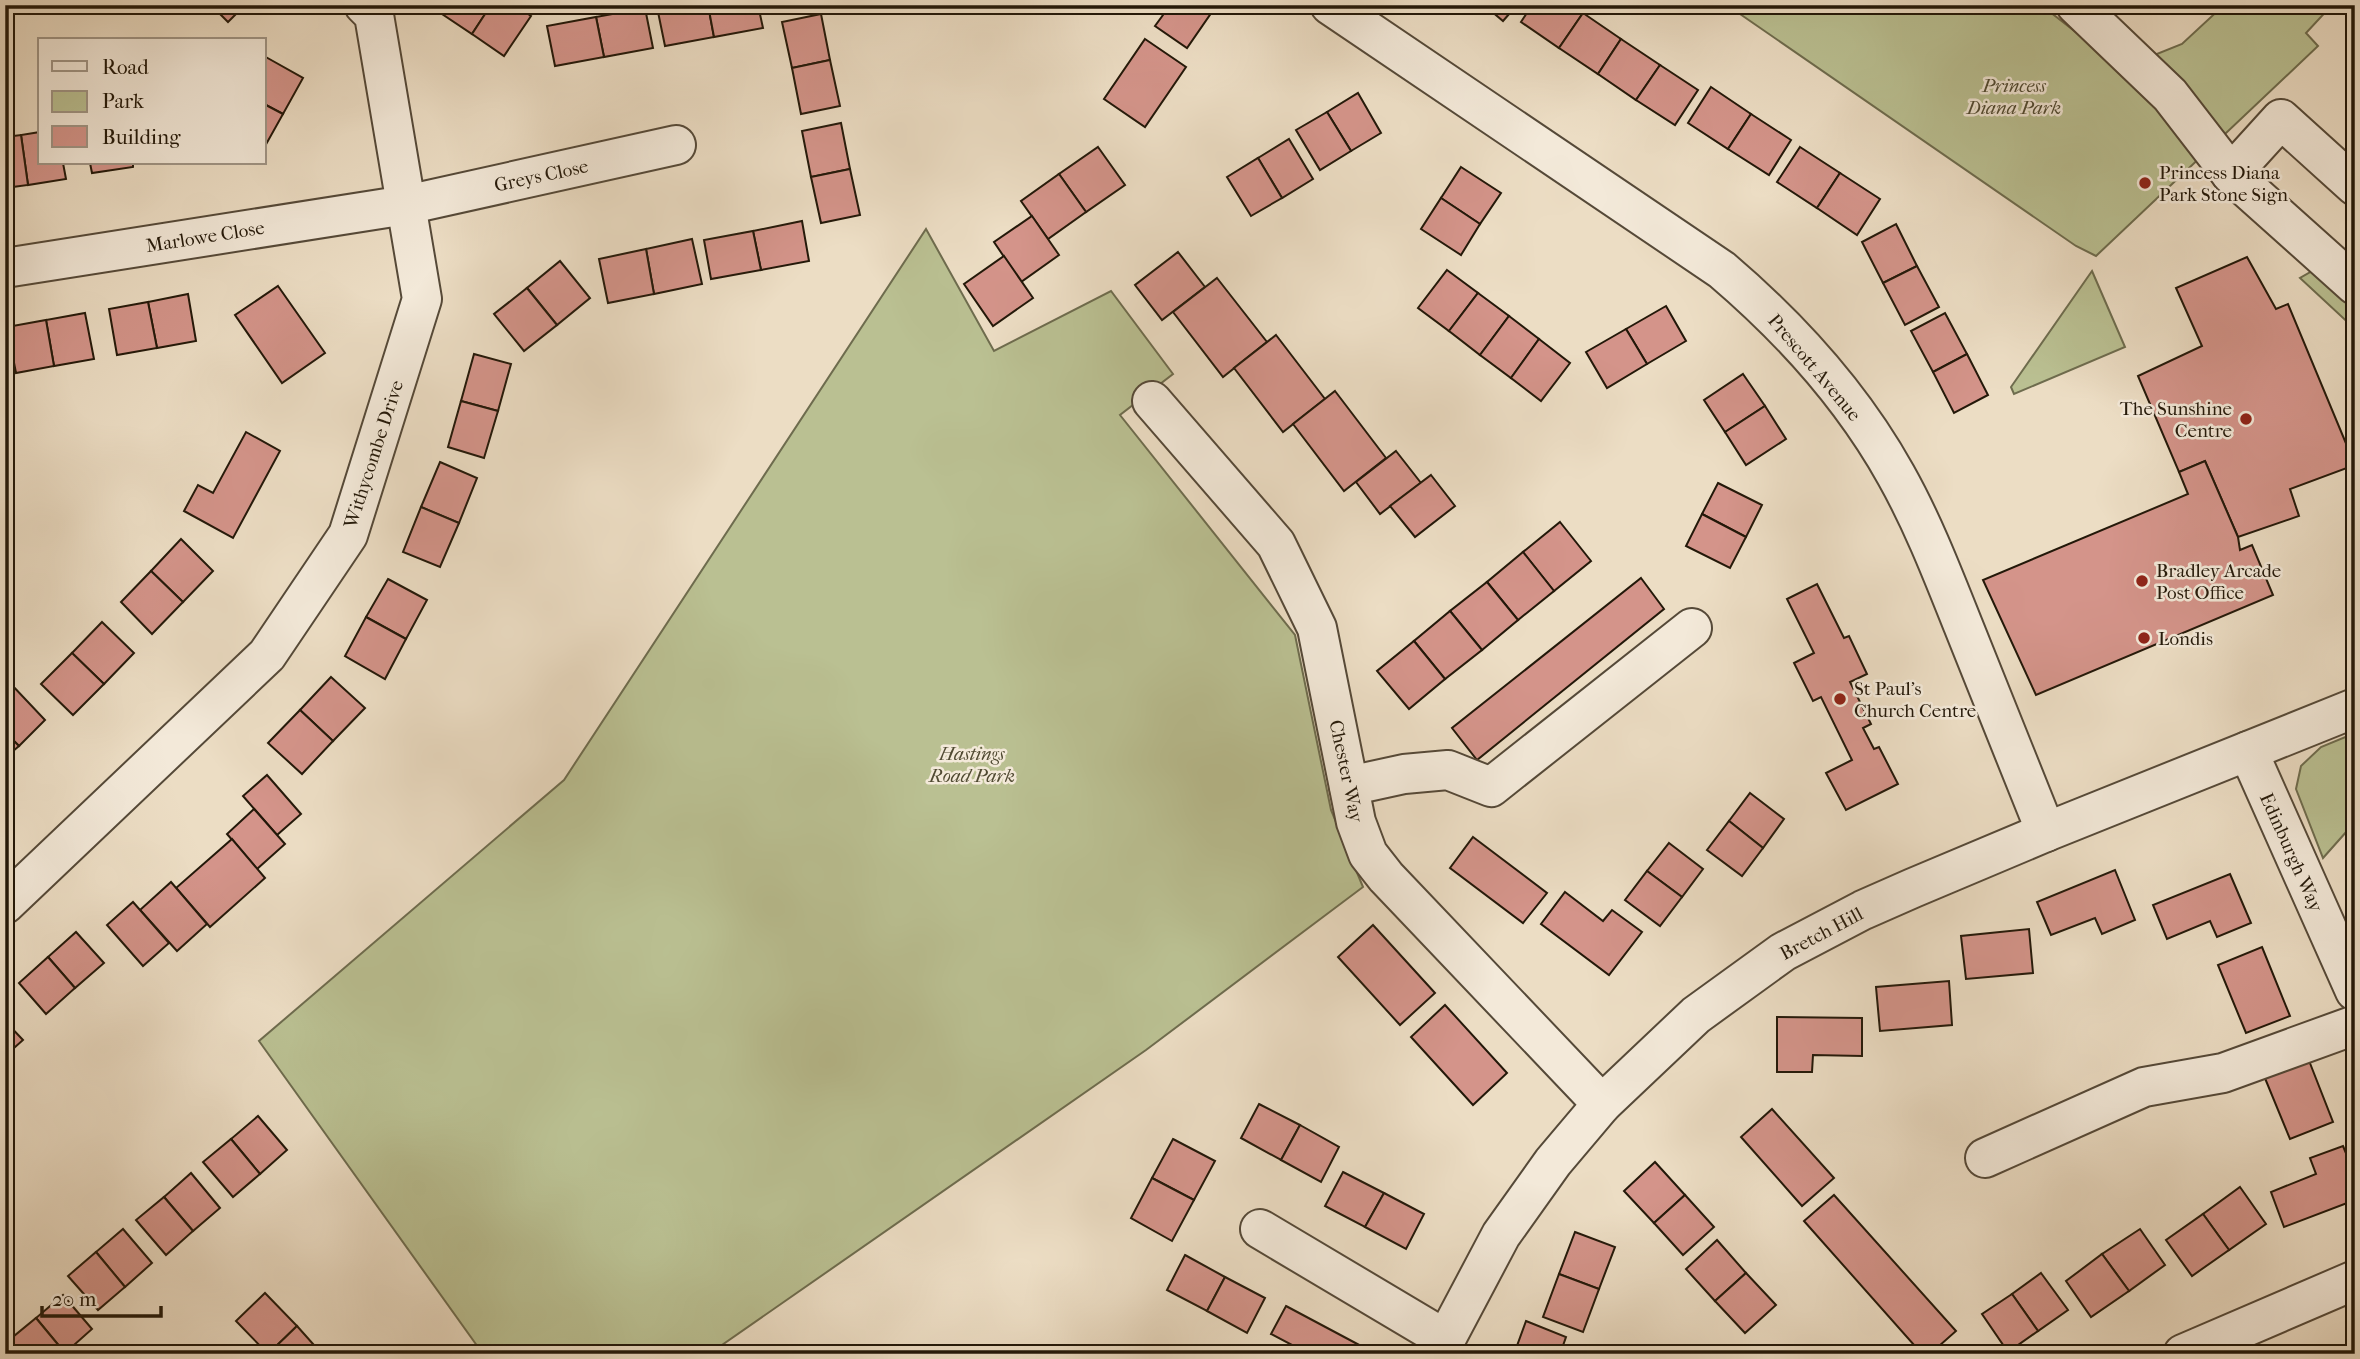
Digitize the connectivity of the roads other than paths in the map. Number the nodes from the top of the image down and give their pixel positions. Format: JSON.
{"nodes":[{"id":1,"x":364,"y":5,"type":"edge"},
{"id":2,"x":1330,"y":5,"type":"edge"},
{"id":3,"x":2076,"y":5,"type":"edge"},
{"id":4,"x":676,"y":145,"type":"dead end"},
{"id":5,"x":2231,"y":174,"type":"junction"},
{"id":6,"x":2355,"y":186,"type":"edge"},
{"id":7,"x":406,"y":205,"type":"junction"},
{"id":8,"x":5,"y":268,"type":"edge"},
{"id":9,"x":2355,"y":285,"type":"edge"},
{"id":10,"x":1152,"y":401,"type":"dead end"},
{"id":11,"x":1692,"y":628,"type":"dead end"},
{"id":12,"x":2355,"y":708,"type":"edge"},
{"id":13,"x":2248,"y":751,"type":"junction"},
{"id":14,"x":1349,"y":786,"type":"junction"},
{"id":15,"x":2046,"y":832,"type":"junction"},
{"id":16,"x":5,"y":904,"type":"edge"},
{"id":17,"x":2355,"y":991,"type":"edge"},
{"id":18,"x":2355,"y":1025,"type":"edge"},
{"id":19,"x":1602,"y":1104,"type":"junction"},
{"id":20,"x":1985,"y":1158,"type":"dead end"},
{"id":21,"x":1260,"y":1229,"type":"dead end"},
{"id":22,"x":2355,"y":1280,"type":"edge"},
{"id":23,"x":1442,"y":1346,"type":"edge"},
{"id":24,"x":2183,"y":1354,"type":"edge"}],
"edges":[{"from":1,"to":7,"type":"street","name":"Withycombe Drive"},
{"from":2,"to":15,"type":"street","name":"Prescott Avenue"},
{"from":3,"to":5,"type":"street"},
{"from":4,"to":7,"type":"street","name":"Greys Close"},
{"from":5,"to":6,"type":"street"},
{"from":5,"to":9,"type":"street"},
{"from":7,"to":8,"type":"street","name":"Marlowe Close"},
{"from":7,"to":16,"type":"street","name":"Withycombe Drive"},
{"from":10,"to":14,"type":"street","name":"Chester Way"},
{"from":11,"to":14,"type":"street"},
{"from":12,"to":13,"type":"street","name":"Bretch Hill"},
{"from":13,"to":15,"type":"street","name":"Bretch Hill"},
{"from":13,"to":17,"type":"street","name":"Edinburgh Way"},
{"from":14,"to":19,"type":"street","name":"Chester Way"},
{"from":15,"to":19,"type":"street","name":"Bretch Hill"},
{"from":18,"to":20,"type":"street"},
{"from":19,"to":23,"type":"street","name":"Bretch Hill"},
{"from":21,"to":23,"type":"street"},
{"from":22,"to":24,"type":"street"}]}
